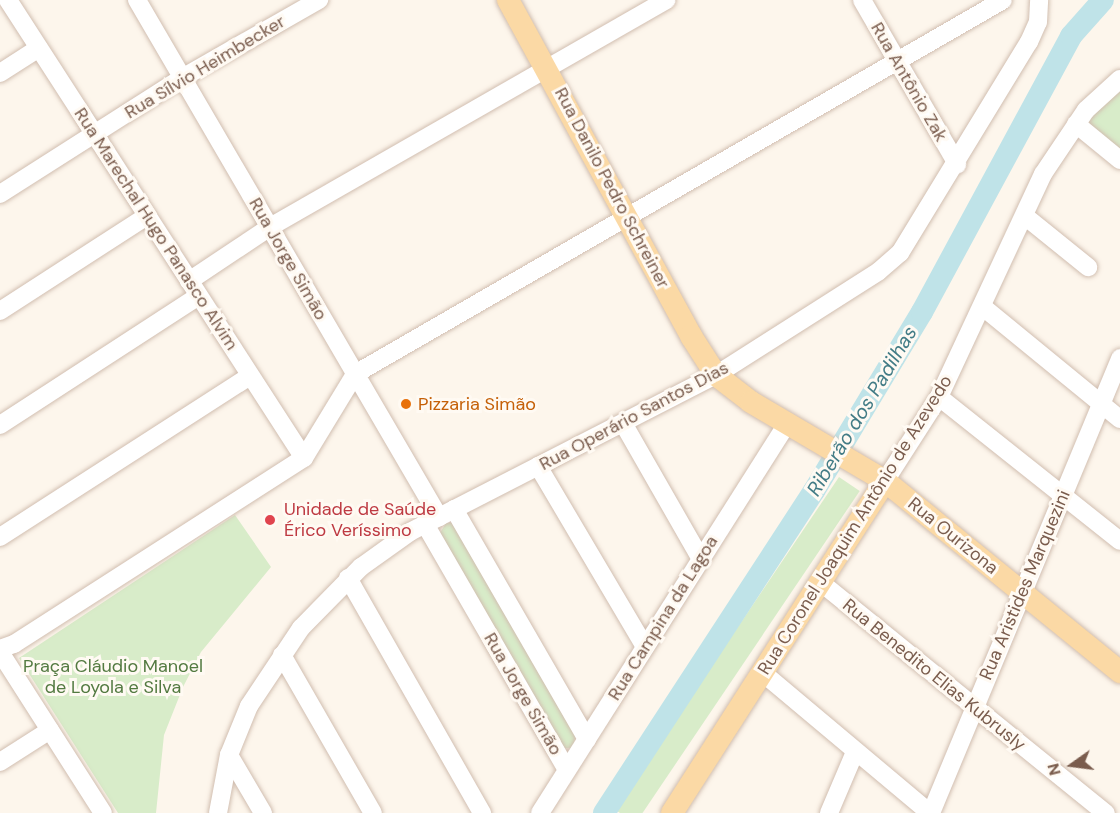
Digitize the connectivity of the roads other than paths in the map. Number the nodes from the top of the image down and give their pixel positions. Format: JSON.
{"nodes":[{"id":1,"x":8,"y":0,"type":"edge"},
{"id":2,"x":137,"y":0,"type":"edge"},
{"id":3,"x":319,"y":0,"type":"edge"},
{"id":4,"x":508,"y":0,"type":"edge"},
{"id":5,"x":667,"y":0,"type":"edge"},
{"id":6,"x":861,"y":0,"type":"edge"},
{"id":7,"x":1003,"y":0,"type":"edge"},
{"id":8,"x":1039,"y":0,"type":"edge"},
{"id":9,"x":39,"y":48,"type":"junction"},
{"id":10,"x":897,"y":61,"type":"junction"},
{"id":11,"x":549,"y":70,"type":"junction"},
{"id":12,"x":0,"y":73,"type":"edge"},
{"id":13,"x":182,"y":78,"type":"junction"},
{"id":14,"x":1120,"y":79,"type":"edge"},
{"id":15,"x":1077,"y":124,"type":"junction"},
{"id":16,"x":94,"y":134,"type":"junction"},
{"id":17,"x":1120,"y":160,"type":"edge"},
{"id":18,"x":957,"y":164,"type":"junction"},
{"id":19,"x":0,"y":194,"type":"edge"},
{"id":20,"x":147,"y":216,"type":"junction"},
{"id":21,"x":1026,"y":217,"type":"junction"},
{"id":22,"x":629,"y":219,"type":"junction"},
{"id":23,"x":270,"y":227,"type":"junction"},
{"id":24,"x":1088,"y":267,"type":"dead end"},
{"id":25,"x":194,"y":288,"type":"junction"},
{"id":26,"x":983,"y":307,"type":"junction"},
{"id":27,"x":0,"y":311,"type":"edge"},
{"id":28,"x":1120,"y":358,"type":"edge"},
{"id":29,"x":355,"y":374,"type":"junction"},
{"id":30,"x":716,"y":375,"type":"junction"},
{"id":31,"x":250,"y":376,"type":"junction"},
{"id":32,"x":939,"y":396,"type":"junction"},
{"id":33,"x":1101,"y":403,"type":"junction"},
{"id":34,"x":1120,"y":419,"type":"edge"},
{"id":35,"x":623,"y":423,"type":"junction"},
{"id":36,"x":787,"y":424,"type":"junction"},
{"id":37,"x":0,"y":425,"type":"edge"},
{"id":38,"x":304,"y":458,"type":"junction"},
{"id":39,"x":538,"y":466,"type":"junction"},
{"id":40,"x":880,"y":489,"type":"junction"},
{"id":41,"x":1063,"y":494,"type":"junction"},
{"id":42,"x":439,"y":517,"type":"junction"},
{"id":43,"x":0,"y":537,"type":"edge"},
{"id":44,"x":1120,"y":541,"type":"edge"},
{"id":45,"x":701,"y":559,"type":"junction"},
{"id":46,"x":348,"y":578,"type":"junction"},
{"id":47,"x":819,"y":581,"type":"junction"},
{"id":48,"x":1021,"y":591,"type":"junction"},
{"id":49,"x":645,"y":647,"type":"junction"},
{"id":50,"x":0,"y":650,"type":"edge"},
{"id":51,"x":282,"y":656,"type":"junction"},
{"id":52,"x":1120,"y":672,"type":"edge"},
{"id":53,"x":763,"y":673,"type":"junction"},
{"id":54,"x":974,"y":707,"type":"junction"},
{"id":55,"x":50,"y":730,"type":"junction"},
{"id":56,"x":587,"y":739,"type":"junction"},
{"id":57,"x":855,"y":752,"type":"junction"},
{"id":58,"x":229,"y":755,"type":"junction"},
{"id":59,"x":0,"y":762,"type":"edge"},
{"id":60,"x":567,"y":770,"type":"junction"},
{"id":61,"x":680,"y":810,"type":"edge"},
{"id":62,"x":102,"y":813,"type":"edge"},
{"id":63,"x":218,"y":813,"type":"edge"},
{"id":64,"x":263,"y":813,"type":"edge"},
{"id":65,"x":373,"y":813,"type":"edge"},
{"id":66,"x":482,"y":813,"type":"edge"},
{"id":67,"x":540,"y":813,"type":"edge"},
{"id":68,"x":829,"y":813,"type":"edge"},
{"id":69,"x":931,"y":813,"type":"edge"},
{"id":70,"x":1106,"y":813,"type":"edge"}],
"edges":[{"from":1,"to":9,"type":"street","name":"Rua Marechal Hugo Panasco Alvim"},
{"from":2,"to":13,"type":"street","name":"Rua Jorge Simão"},
{"from":3,"to":13,"type":"street","name":"Rua Sílvio Heimbecker"},
{"from":4,"to":11,"type":"main road","name":"Rua Danilo Pedro Schreiner"},
{"from":5,"to":11,"type":"street"},
{"from":6,"to":10,"type":"street","name":"Rua Antônio Zak"},
{"from":7,"to":10,"type":"street"},
{"from":8,"to":18,"type":"street","name":"Rua Operário Santos Dias"},
{"from":9,"to":12,"type":"street"},
{"from":9,"to":16,"type":"street","name":"Rua Marechal Hugo Panasco Alvim"},
{"from":10,"to":18,"type":"street","name":"Rua Antônio Zak"},
{"from":10,"to":22,"type":"street"},
{"from":11,"to":22,"type":"main road","name":"Rua Danilo Pedro Schreiner"},
{"from":11,"to":23,"type":"street"},
{"from":13,"to":16,"type":"street","name":"Rua Sílvio Heimbecker"},
{"from":13,"to":23,"type":"street","name":"Rua Jorge Simão"},
{"from":14,"to":15,"type":"street","name":"Rua Coronel Joaquim Antônio de Azevedo"},
{"from":15,"to":17,"type":"street"},
{"from":15,"to":21,"type":"street","name":"Rua Coronel Joaquim Antônio de Azevedo"},
{"from":16,"to":19,"type":"street","name":"Rua Sílvio Heimbecker"},
{"from":16,"to":20,"type":"street","name":"Rua Marechal Hugo Panasco Alvim"},
{"from":18,"to":30,"type":"street","name":"Rua Operário Santos Dias"},
{"from":20,"to":25,"type":"street","name":"Rua Marechal Hugo Panasco Alvim"},
{"from":20,"to":27,"type":"street"},
{"from":21,"to":24,"type":"street"},
{"from":21,"to":26,"type":"street","name":"Rua Coronel Joaquim Antônio de Azevedo"},
{"from":22,"to":29,"type":"street"},
{"from":22,"to":30,"type":"main road","name":"Rua Danilo Pedro Schreiner"},
{"from":23,"to":25,"type":"street"},
{"from":23,"to":29,"type":"street","name":"Rua Jorge Simão"},
{"from":25,"to":31,"type":"street","name":"Rua Marechal Hugo Panasco Alvim"},
{"from":25,"to":37,"type":"street"},
{"from":26,"to":32,"type":"street","name":"Rua Coronel Joaquim Antônio de Azevedo"},
{"from":26,"to":33,"type":"street"},
{"from":28,"to":33,"type":"street","name":"Rua Aristides Marquezini"},
{"from":29,"to":38,"type":"street"},
{"from":29,"to":42,"type":"street","name":"Rua Jorge Simão"},
{"from":30,"to":35,"type":"street","name":"Rua Operário Santos Dias"},
{"from":30,"to":36,"type":"main road","name":"Rua Ourizona"},
{"from":31,"to":38,"type":"street","name":"Rua Marechal Hugo Panasco Alvim"},
{"from":31,"to":43,"type":"street"},
{"from":32,"to":40,"type":"street","name":"Rua Coronel Joaquim Antônio de Azevedo"},
{"from":32,"to":41,"type":"street"},
{"from":33,"to":34,"type":"street"},
{"from":33,"to":41,"type":"street","name":"Rua Aristides Marquezini"},
{"from":35,"to":39,"type":"street","name":"Rua Operário Santos Dias"},
{"from":35,"to":45,"type":"street"},
{"from":36,"to":40,"type":"main road","name":"Rua Ourizona"},
{"from":36,"to":45,"type":"street","name":"Rua Campina da Lagoa"},
{"from":38,"to":50,"type":"street"},
{"from":39,"to":42,"type":"street","name":"Rua Operário Santos Dias"},
{"from":39,"to":49,"type":"street"},
{"from":40,"to":47,"type":"main road","name":"Rua Coronel Joaquim Antônio de Azevedo"},
{"from":40,"to":48,"type":"main road","name":"Rua Ourizona"},
{"from":41,"to":44,"type":"street"},
{"from":41,"to":48,"type":"street","name":"Rua Aristides Marquezini"},
{"from":42,"to":46,"type":"street","name":"Rua Operário Santos Dias"},
{"from":42,"to":56,"type":"street","name":"Rua Jorge Simão"},
{"from":42,"to":60,"type":"street","name":"Rua Jorge Simão"},
{"from":45,"to":49,"type":"street","name":"Rua Campina da Lagoa"},
{"from":46,"to":51,"type":"street","name":"Rua Operário Santos Dias"},
{"from":46,"to":66,"type":"street"},
{"from":47,"to":53,"type":"main road","name":"Rua Coronel Joaquim Antônio de Azevedo"},
{"from":47,"to":54,"type":"street","name":"Rua Benedito Elias Kubrusly"},
{"from":48,"to":52,"type":"main road","name":"Rua Ourizona"},
{"from":48,"to":54,"type":"street","name":"Rua Aristides Marquezini"},
{"from":49,"to":56,"type":"street","name":"Rua Campina da Lagoa"},
{"from":50,"to":55,"type":"street"},
{"from":51,"to":58,"type":"street","name":"Rua Operário Santos Dias"},
{"from":51,"to":65,"type":"street"},
{"from":53,"to":57,"type":"street"},
{"from":53,"to":61,"type":"main road","name":"Rua Coronel Joaquim Antônio de Azevedo"},
{"from":54,"to":69,"type":"street","name":"Rua Aristides Marquezini"},
{"from":54,"to":70,"type":"street","name":"Rua Benedito Elias Kubrusly"},
{"from":55,"to":59,"type":"street"},
{"from":55,"to":62,"type":"street"},
{"from":56,"to":60,"type":"street","name":"Rua Campina da Lagoa"},
{"from":57,"to":68,"type":"street"},
{"from":57,"to":69,"type":"street"},
{"from":58,"to":63,"type":"street","name":"Rua Operário Santos Dias"},
{"from":58,"to":64,"type":"street"},
{"from":60,"to":67,"type":"street","name":"Rua Campina da Lagoa"}]}
